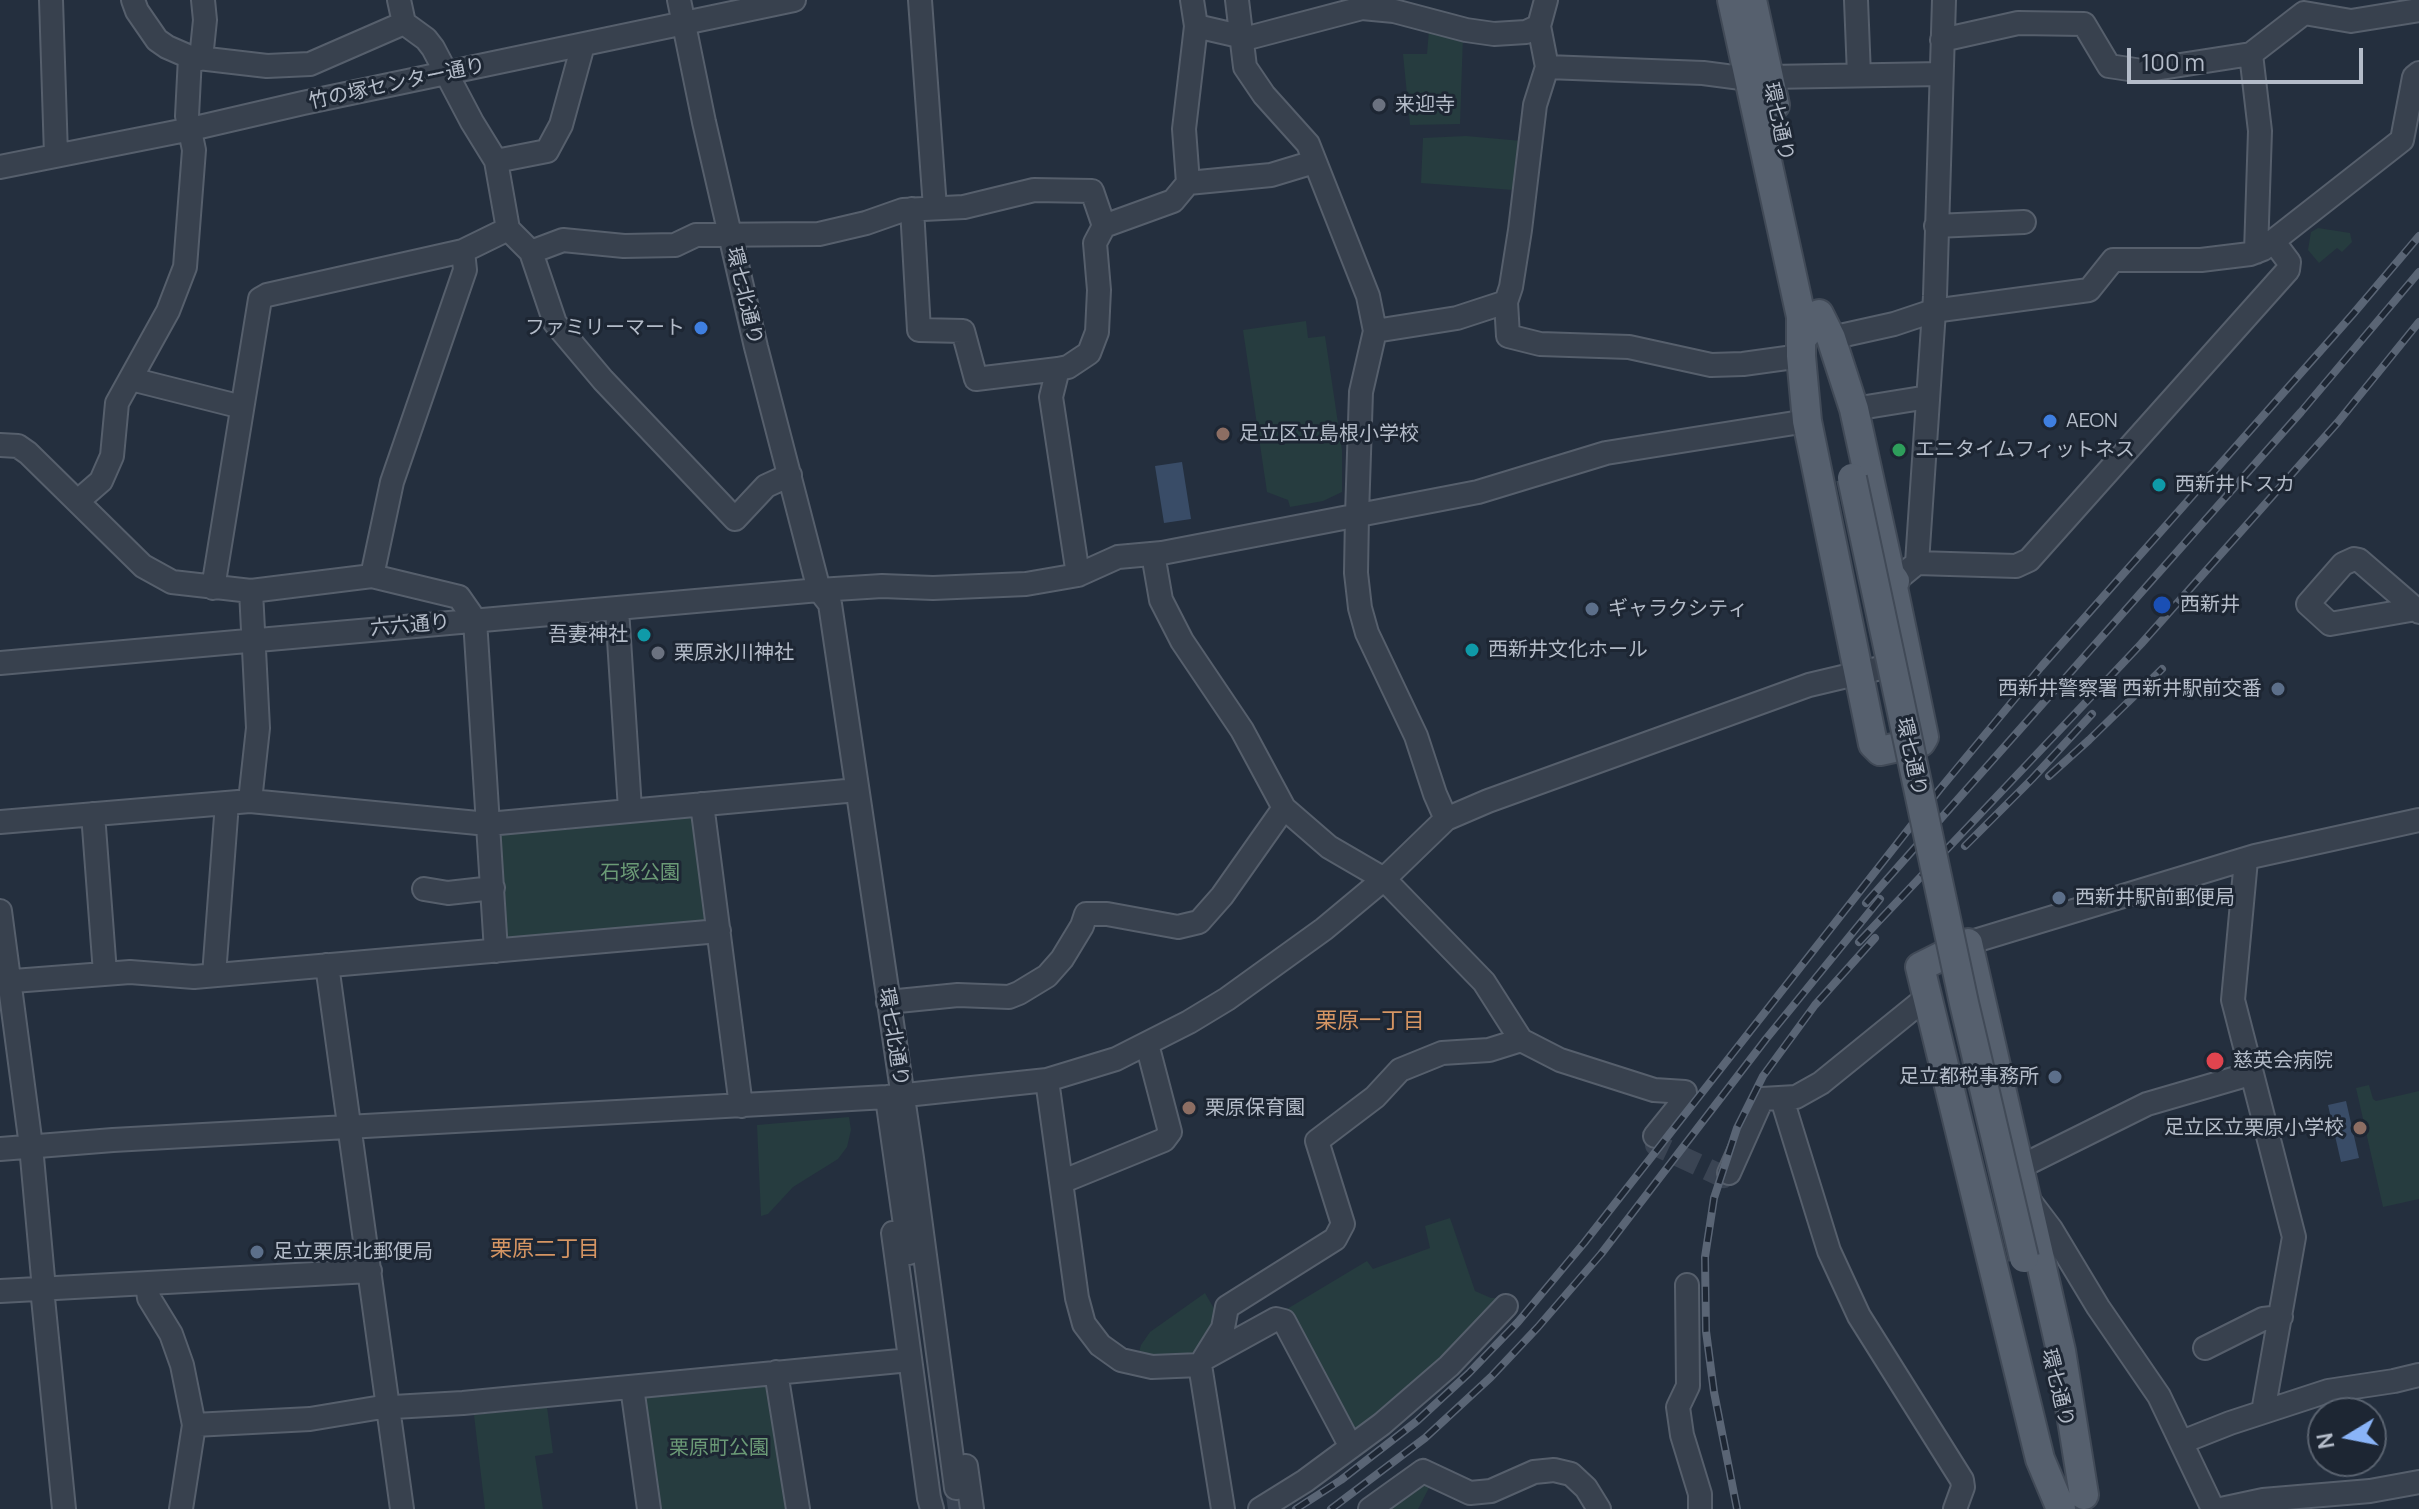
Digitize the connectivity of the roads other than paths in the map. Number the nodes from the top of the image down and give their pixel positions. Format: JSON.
{"nodes":[{"id":1,"x":51,"y":0,"type":"edge"},
{"id":2,"x":133,"y":0,"type":"edge"},
{"id":3,"x":203,"y":0,"type":"edge"},
{"id":4,"x":399,"y":0,"type":"edge"},
{"id":5,"x":679,"y":0,"type":"edge"},
{"id":6,"x":794,"y":0,"type":"edge"},
{"id":7,"x":920,"y":0,"type":"edge"},
{"id":8,"x":1192,"y":0,"type":"edge"},
{"id":9,"x":1237,"y":0,"type":"edge"},
{"id":10,"x":1546,"y":0,"type":"edge"},
{"id":11,"x":1732,"y":0,"type":"edge"},
{"id":12,"x":1752,"y":0,"type":"edge"},
{"id":13,"x":1856,"y":0,"type":"edge"},
{"id":14,"x":1944,"y":0,"type":"edge"},
{"id":15,"x":2303,"y":6,"type":"edge"},
{"id":16,"x":2419,"y":10,"type":"edge"},
{"id":17,"x":404,"y":23,"type":"junction"},
{"id":18,"x":683,"y":25,"type":"junction"},
{"id":19,"x":1196,"y":26,"type":"junction"},
{"id":20,"x":1539,"y":26,"type":"junction"},
{"id":21,"x":1240,"y":37,"type":"junction"},
{"id":22,"x":1942,"y":40,"type":"junction"},
{"id":23,"x":583,"y":45,"type":"junction"},
{"id":24,"x":2251,"y":54,"type":"junction"},
{"id":25,"x":195,"y":58,"type":"junction"},
{"id":26,"x":1547,"y":67,"type":"junction"},
{"id":27,"x":2419,"y":73,"type":"edge"},
{"id":28,"x":447,"y":74,"type":"junction"},
{"id":29,"x":1941,"y":74,"type":"junction"},
{"id":30,"x":1859,"y":75,"type":"junction"},
{"id":31,"x":1759,"y":78,"type":"junction"},
{"id":32,"x":191,"y":129,"type":"junction"},
{"id":33,"x":56,"y":155,"type":"junction"},
{"id":34,"x":496,"y":161,"type":"junction"},
{"id":35,"x":1314,"y":162,"type":"junction"},
{"id":36,"x":0,"y":167,"type":"edge"},
{"id":37,"x":1188,"y":183,"type":"junction"},
{"id":38,"x":935,"y":208,"type":"junction"},
{"id":39,"x":912,"y":209,"type":"junction"},
{"id":40,"x":2024,"y":222,"type":"dead end"},
{"id":41,"x":1104,"y":226,"type":"junction"},
{"id":42,"x":1936,"y":226,"type":"junction"},
{"id":43,"x":508,"y":229,"type":"junction"},
{"id":44,"x":730,"y":235,"type":"junction"},
{"id":45,"x":2265,"y":247,"type":"junction"},
{"id":46,"x":463,"y":251,"type":"junction"},
{"id":47,"x":531,"y":252,"type":"junction"},
{"id":48,"x":1506,"y":302,"type":"junction"},
{"id":49,"x":1933,"y":311,"type":"junction"},
{"id":50,"x":1817,"y":323,"type":"junction"},
{"id":51,"x":1375,"y":331,"type":"junction"},
{"id":52,"x":1801,"y":356,"type":"junction"},
{"id":53,"x":1058,"y":369,"type":"junction"},
{"id":54,"x":131,"y":379,"type":"junction"},
{"id":55,"x":1928,"y":397,"type":"junction"},
{"id":56,"x":242,"y":407,"type":"junction"},
{"id":57,"x":1854,"y":409,"type":"junction"},
{"id":58,"x":1807,"y":421,"type":"junction"},
{"id":59,"x":0,"y":445,"type":"edge"},
{"id":60,"x":790,"y":475,"type":"junction"},
{"id":61,"x":78,"y":501,"type":"junction"},
{"id":62,"x":1357,"y":515,"type":"junction"},
{"id":63,"x":1153,"y":554,"type":"junction"},
{"id":64,"x":1906,"y":572,"type":"junction"},
{"id":65,"x":1078,"y":575,"type":"junction"},
{"id":66,"x":372,"y":576,"type":"junction"},
{"id":67,"x":213,"y":588,"type":"junction"},
{"id":68,"x":819,"y":590,"type":"junction"},
{"id":69,"x":251,"y":591,"type":"junction"},
{"id":70,"x":617,"y":609,"type":"junction"},
{"id":71,"x":475,"y":620,"type":"junction"},
{"id":72,"x":255,"y":641,"type":"junction"},
{"id":73,"x":1908,"y":661,"type":"junction"},
{"id":74,"x":0,"y":663,"type":"edge"},
{"id":75,"x":1859,"y":672,"type":"junction"},
{"id":76,"x":850,"y":790,"type":"junction"},
{"id":77,"x":238,"y":802,"type":"junction"},
{"id":78,"x":702,"y":804,"type":"junction"},
{"id":79,"x":1284,"y":808,"type":"junction"},
{"id":80,"x":630,"y":809,"type":"junction"},
{"id":81,"x":93,"y":814,"type":"junction"},
{"id":82,"x":1446,"y":819,"type":"junction"},
{"id":83,"x":2419,"y":820,"type":"edge"},
{"id":84,"x":0,"y":822,"type":"edge"},
{"id":85,"x":488,"y":824,"type":"junction"},
{"id":86,"x":2246,"y":860,"type":"junction"},
{"id":87,"x":1384,"y":879,"type":"junction"},
{"id":88,"x":493,"y":888,"type":"junction"},
{"id":89,"x":424,"y":889,"type":"dead end"},
{"id":90,"x":0,"y":911,"type":"edge"},
{"id":91,"x":719,"y":931,"type":"junction"},
{"id":92,"x":1968,"y":943,"type":"junction"},
{"id":93,"x":496,"y":951,"type":"junction"},
{"id":94,"x":327,"y":965,"type":"junction"},
{"id":95,"x":105,"y":973,"type":"junction"},
{"id":96,"x":214,"y":975,"type":"junction"},
{"id":97,"x":4,"y":982,"type":"edge"},
{"id":98,"x":1927,"y":997,"type":"junction"},
{"id":99,"x":888,"y":1002,"type":"junction"},
{"id":100,"x":1521,"y":1040,"type":"junction"},
{"id":101,"x":1147,"y":1044,"type":"junction"},
{"id":102,"x":2250,"y":1074,"type":"junction"},
{"id":103,"x":1047,"y":1080,"type":"junction"},
{"id":104,"x":894,"y":1096,"type":"junction"},
{"id":105,"x":1782,"y":1099,"type":"junction"},
{"id":106,"x":741,"y":1106,"type":"junction"},
{"id":107,"x":350,"y":1126,"type":"junction"},
{"id":108,"x":1655,"y":1136,"type":"dead end"},
{"id":109,"x":31,"y":1146,"type":"junction"},
{"id":110,"x":0,"y":1149,"type":"edge"},
{"id":111,"x":904,"y":1159,"type":"junction"},
{"id":112,"x":2020,"y":1167,"type":"junction"},
{"id":113,"x":1729,"y":1173,"type":"dead end"},
{"id":114,"x":1061,"y":1182,"type":"junction"},
{"id":115,"x":2026,"y":1196,"type":"junction"},
{"id":116,"x":370,"y":1271,"type":"junction"},
{"id":117,"x":147,"y":1284,"type":"junction"},
{"id":118,"x":1687,"y":1285,"type":"dead end"},
{"id":119,"x":42,"y":1288,"type":"junction"},
{"id":120,"x":0,"y":1291,"type":"edge"},
{"id":121,"x":1506,"y":1306,"type":"dead end"},
{"id":122,"x":2281,"y":1317,"type":"junction"},
{"id":123,"x":2205,"y":1348,"type":"dead end"},
{"id":124,"x":910,"y":1360,"type":"junction"},
{"id":125,"x":1203,"y":1361,"type":"junction"},
{"id":126,"x":776,"y":1372,"type":"junction"},
{"id":127,"x":2419,"y":1375,"type":"edge"},
{"id":128,"x":632,"y":1387,"type":"junction"},
{"id":129,"x":389,"y":1408,"type":"junction"},
{"id":130,"x":2263,"y":1412,"type":"junction"},
{"id":131,"x":194,"y":1425,"type":"junction"},
{"id":132,"x":2182,"y":1442,"type":"junction"},
{"id":133,"x":1351,"y":1447,"type":"junction"},
{"id":134,"x":2419,"y":1482,"type":"edge"},
{"id":135,"x":944,"y":1496,"type":"edge"},
{"id":136,"x":2073,"y":1506,"type":"edge"},
{"id":137,"x":64,"y":1509,"type":"edge"},
{"id":138,"x":181,"y":1509,"type":"edge"},
{"id":139,"x":402,"y":1509,"type":"edge"},
{"id":140,"x":649,"y":1509,"type":"edge"},
{"id":141,"x":798,"y":1509,"type":"edge"},
{"id":142,"x":972,"y":1509,"type":"tunnel mouth"},
{"id":143,"x":1223,"y":1509,"type":"edge"},
{"id":144,"x":1260,"y":1509,"type":"edge"},
{"id":145,"x":1370,"y":1509,"type":"edge"},
{"id":146,"x":1599,"y":1509,"type":"edge"},
{"id":147,"x":1700,"y":1509,"type":"edge"},
{"id":148,"x":1955,"y":1509,"type":"edge"},
{"id":149,"x":2213,"y":1509,"type":"edge"},
{"id":150,"x":2221,"y":1509,"type":"edge"}],
"edges":[{"from":1,"to":33,"type":"street"},
{"from":2,"to":25,"type":"street"},
{"from":3,"to":25,"type":"street"},
{"from":4,"to":17,"type":"street"},
{"from":5,"to":18,"type":"street","name":"環七北通り"},
{"from":6,"to":18,"type":"street","name":"竹の塚センター通り"},
{"from":7,"to":38,"type":"street"},
{"from":8,"to":19,"type":"street"},
{"from":9,"to":21,"type":"street"},
{"from":10,"to":20,"type":"street"},
{"from":11,"to":31,"type":"main road","name":"環七通り"},
{"from":12,"to":31,"type":"main road","name":"環七通り"},
{"from":13,"to":30,"type":"street"},
{"from":14,"to":22,"type":"street"},
{"from":15,"to":16,"type":"street"},
{"from":15,"to":24,"type":"street"},
{"from":17,"to":25,"type":"street"},
{"from":17,"to":28,"type":"street"},
{"from":18,"to":23,"type":"street","name":"竹の塚センター通り"},
{"from":18,"to":44,"type":"street","name":"環七北通り"},
{"from":19,"to":21,"type":"street"},
{"from":19,"to":37,"type":"street"},
{"from":20,"to":21,"type":"street"},
{"from":20,"to":26,"type":"street"},
{"from":21,"to":35,"type":"street"},
{"from":22,"to":24,"type":"street"},
{"from":22,"to":29,"type":"street"},
{"from":23,"to":28,"type":"street","name":"竹の塚センター通り"},
{"from":23,"to":34,"type":"street"},
{"from":24,"to":45,"type":"street"},
{"from":25,"to":32,"type":"street"},
{"from":26,"to":31,"type":"street"},
{"from":26,"to":48,"type":"street"},
{"from":27,"to":45,"type":"street"},
{"from":28,"to":32,"type":"street","name":"竹の塚センター通り"},
{"from":28,"to":34,"type":"street"},
{"from":29,"to":30,"type":"street"},
{"from":29,"to":42,"type":"street"},
{"from":30,"to":31,"type":"street"},
{"from":31,"to":50,"type":"main road","name":"環七通り"},
{"from":32,"to":33,"type":"street","name":"竹の塚センター通り"},
{"from":32,"to":54,"type":"street"},
{"from":33,"to":36,"type":"street","name":"竹の塚センター通り"},
{"from":34,"to":43,"type":"street"},
{"from":35,"to":37,"type":"street"},
{"from":35,"to":51,"type":"street"},
{"from":37,"to":41,"type":"street"},
{"from":38,"to":39,"type":"street"},
{"from":38,"to":41,"type":"street"},
{"from":39,"to":44,"type":"street"},
{"from":39,"to":53,"type":"street"},
{"from":40,"to":42,"type":"street"},
{"from":41,"to":53,"type":"street"},
{"from":42,"to":49,"type":"street"},
{"from":43,"to":46,"type":"street"},
{"from":43,"to":47,"type":"street"},
{"from":44,"to":47,"type":"street"},
{"from":44,"to":60,"type":"street","name":"環七北通り"},
{"from":45,"to":49,"type":"street"},
{"from":45,"to":64,"type":"street"},
{"from":46,"to":56,"type":"street"},
{"from":46,"to":66,"type":"street"},
{"from":47,"to":60,"type":"street"},
{"from":48,"to":51,"type":"street"},
{"from":48,"to":52,"type":"street"},
{"from":49,"to":50,"type":"street"},
{"from":49,"to":55,"type":"street"},
{"from":50,"to":52,"type":"main road"},
{"from":50,"to":57,"type":"main road"},
{"from":50,"to":136,"type":"main road","name":"環七通り","bridge":true},
{"from":51,"to":62,"type":"street"},
{"from":52,"to":58,"type":"main road"},
{"from":53,"to":65,"type":"street"},
{"from":54,"to":56,"type":"street"},
{"from":54,"to":61,"type":"street"},
{"from":55,"to":57,"type":"street"},
{"from":55,"to":64,"type":"street"},
{"from":56,"to":67,"type":"street"},
{"from":57,"to":64,"type":"main road"},
{"from":58,"to":62,"type":"street","name":"六六通り"},
{"from":58,"to":75,"type":"main road"},
{"from":59,"to":61,"type":"street"},
{"from":60,"to":68,"type":"street","name":"環七北通り"},
{"from":61,"to":67,"type":"street"},
{"from":62,"to":63,"type":"street","name":"六六通り"},
{"from":62,"to":82,"type":"street"},
{"from":63,"to":65,"type":"street","name":"六六通り"},
{"from":63,"to":79,"type":"street"},
{"from":64,"to":73,"type":"main road"},
{"from":65,"to":68,"type":"street","name":"六六通り"},
{"from":66,"to":69,"type":"street"},
{"from":66,"to":71,"type":"street"},
{"from":67,"to":69,"type":"street"},
{"from":68,"to":70,"type":"street","name":"六六通り"},
{"from":68,"to":76,"type":"street","name":"環七北通り"},
{"from":69,"to":72,"type":"street"},
{"from":70,"to":71,"type":"street","name":"六六通り"},
{"from":70,"to":80,"type":"street"},
{"from":71,"to":72,"type":"street","name":"六六通り"},
{"from":71,"to":85,"type":"street"},
{"from":72,"to":74,"type":"street","name":"六六通り"},
{"from":72,"to":77,"type":"street"},
{"from":73,"to":75,"type":"street"},
{"from":73,"to":75,"type":"main road"},
{"from":75,"to":82,"type":"street"},
{"from":76,"to":78,"type":"street"},
{"from":76,"to":99,"type":"street","name":"環七北通り"},
{"from":76,"to":104,"type":"street","name":"環七北通り"},
{"from":77,"to":81,"type":"street"},
{"from":77,"to":85,"type":"street"},
{"from":77,"to":96,"type":"street"},
{"from":78,"to":80,"type":"street"},
{"from":78,"to":91,"type":"street"},
{"from":79,"to":87,"type":"street"},
{"from":79,"to":99,"type":"street"},
{"from":80,"to":85,"type":"street"},
{"from":81,"to":84,"type":"street"},
{"from":81,"to":95,"type":"street"},
{"from":82,"to":87,"type":"street"},
{"from":83,"to":86,"type":"street"},
{"from":85,"to":88,"type":"street"},
{"from":86,"to":92,"type":"street"},
{"from":86,"to":102,"type":"street"},
{"from":87,"to":100,"type":"street"},
{"from":87,"to":101,"type":"street"},
{"from":88,"to":89,"type":"street"},
{"from":88,"to":93,"type":"street"},
{"from":90,"to":97,"type":"street"},
{"from":91,"to":93,"type":"street"},
{"from":91,"to":106,"type":"street"},
{"from":92,"to":98,"type":"main road"},
{"from":92,"to":112,"type":"main road"},
{"from":93,"to":94,"type":"street"},
{"from":94,"to":96,"type":"street"},
{"from":94,"to":107,"type":"street"},
{"from":95,"to":96,"type":"street"},
{"from":95,"to":97,"type":"street"},
{"from":97,"to":109,"type":"street"},
{"from":98,"to":105,"type":"street"},
{"from":98,"to":136,"type":"main road"},
{"from":99,"to":104,"type":"street","name":"環七北通り"},
{"from":100,"to":108,"type":"street"},
{"from":100,"to":125,"type":"street"},
{"from":101,"to":103,"type":"street"},
{"from":101,"to":114,"type":"street"},
{"from":102,"to":112,"type":"street"},
{"from":102,"to":122,"type":"street"},
{"from":103,"to":104,"type":"street"},
{"from":103,"to":114,"type":"street"},
{"from":104,"to":106,"type":"street"},
{"from":104,"to":111,"type":"street","name":"環七北通り"},
{"from":105,"to":113,"type":"street"},
{"from":105,"to":148,"type":"street"},
{"from":106,"to":107,"type":"street"},
{"from":107,"to":109,"type":"street"},
{"from":107,"to":116,"type":"street"},
{"from":109,"to":110,"type":"street"},
{"from":109,"to":119,"type":"street"},
{"from":111,"to":124,"type":"street"},
{"from":111,"to":135,"type":"street","name":"環七北通り"},
{"from":111,"to":142,"type":"street"},
{"from":112,"to":115,"type":"main road"},
{"from":114,"to":125,"type":"street"},
{"from":115,"to":132,"type":"street"},
{"from":115,"to":136,"type":"main road"},
{"from":116,"to":117,"type":"street"},
{"from":116,"to":129,"type":"street"},
{"from":117,"to":119,"type":"street"},
{"from":117,"to":131,"type":"street"},
{"from":118,"to":147,"type":"street"},
{"from":119,"to":120,"type":"street"},
{"from":119,"to":137,"type":"street"},
{"from":121,"to":133,"type":"street"},
{"from":122,"to":123,"type":"street"},
{"from":122,"to":130,"type":"street"},
{"from":124,"to":126,"type":"street"},
{"from":124,"to":135,"type":"street"},
{"from":125,"to":133,"type":"street"},
{"from":125,"to":143,"type":"street"},
{"from":126,"to":128,"type":"street"},
{"from":126,"to":141,"type":"street"},
{"from":127,"to":130,"type":"street"},
{"from":128,"to":129,"type":"street"},
{"from":128,"to":140,"type":"street"},
{"from":129,"to":131,"type":"street"},
{"from":129,"to":139,"type":"street"},
{"from":130,"to":132,"type":"street"},
{"from":131,"to":138,"type":"street"},
{"from":132,"to":149,"type":"street"},
{"from":133,"to":144,"type":"street"},
{"from":134,"to":150,"type":"street"},
{"from":145,"to":146,"type":"street"}]}
